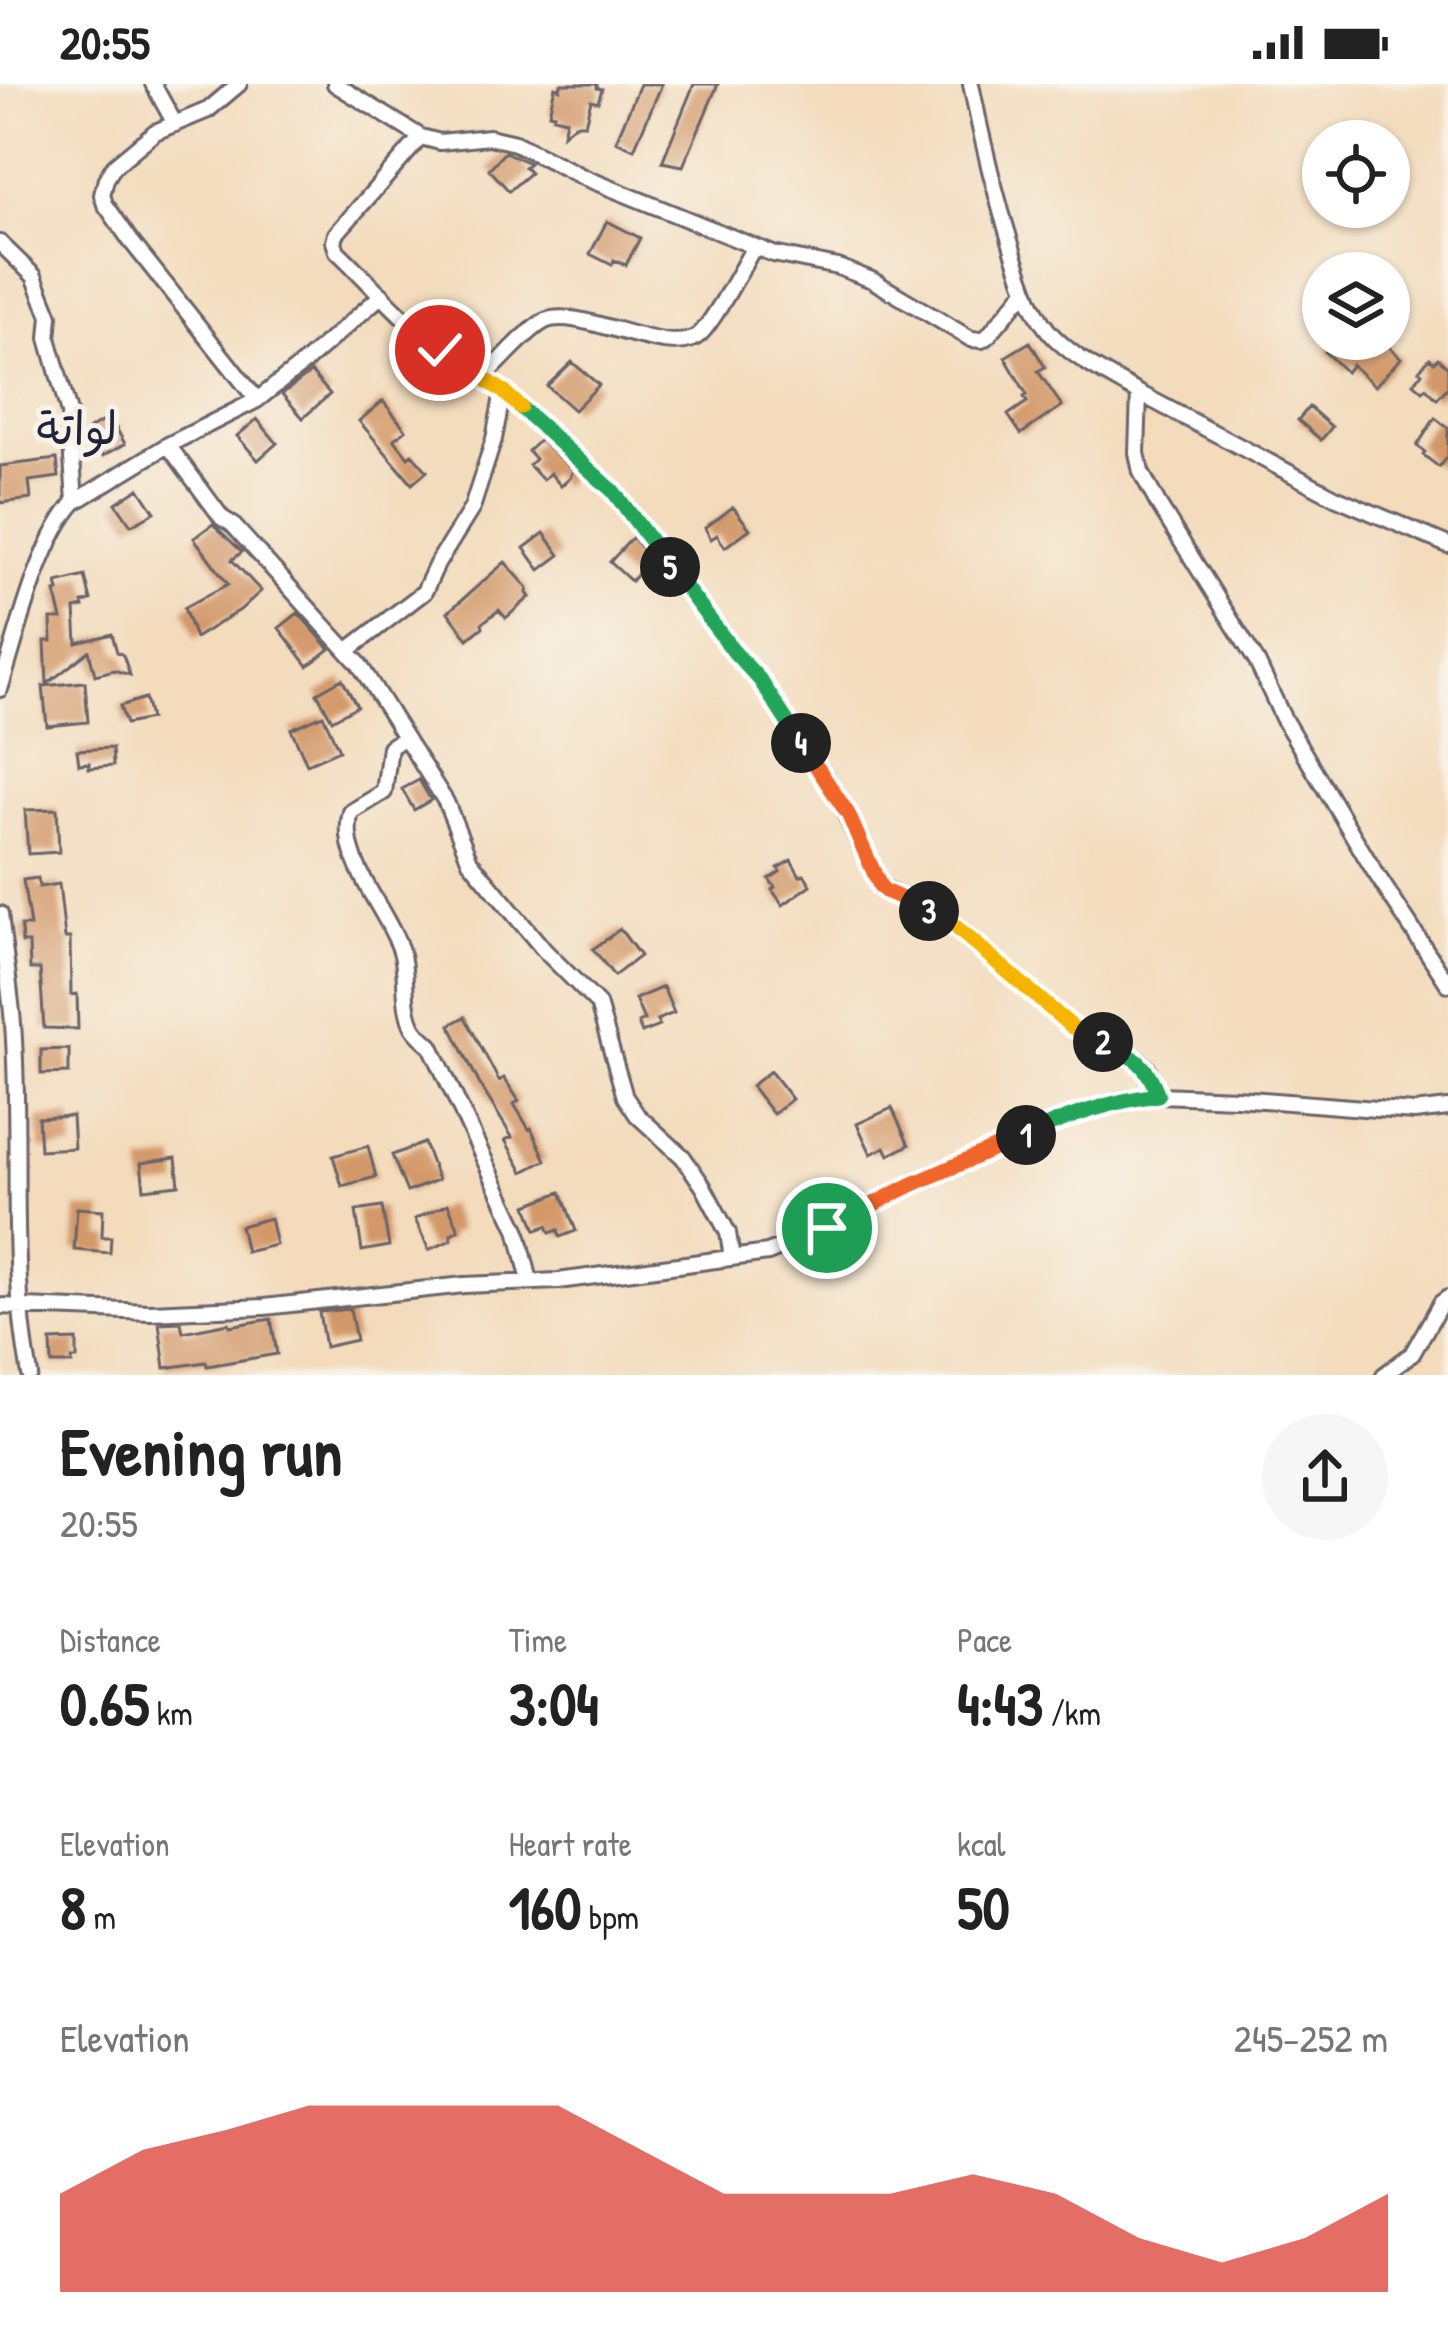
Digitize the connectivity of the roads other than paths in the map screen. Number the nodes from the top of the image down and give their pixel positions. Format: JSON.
{"nodes":[{"id":1,"x":153,"y":84,"type":"edge"},
{"id":2,"x":239,"y":84,"type":"edge"},
{"id":3,"x":335,"y":84,"type":"edge"},
{"id":4,"x":971,"y":84,"type":"edge"},
{"id":5,"x":175,"y":124,"type":"junction"},
{"id":6,"x":421,"y":137,"type":"junction"},
{"id":7,"x":0,"y":243,"type":"edge"},
{"id":8,"x":754,"y":247,"type":"junction"},
{"id":9,"x":1026,"y":290,"type":"junction"},
{"id":10,"x":382,"y":295,"type":"junction"},
{"id":11,"x":483,"y":378,"type":"junction"},
{"id":12,"x":503,"y":391,"type":"junction"},
{"id":13,"x":1139,"y":393,"type":"junction"},
{"id":14,"x":257,"y":400,"type":"junction"},
{"id":15,"x":168,"y":446,"type":"junction"},
{"id":16,"x":75,"y":502,"type":"junction"},
{"id":17,"x":1448,"y":545,"type":"edge"},
{"id":18,"x":347,"y":651,"type":"junction"},
{"id":19,"x":0,"y":689,"type":"edge"},
{"id":20,"x":405,"y":736,"type":"junction"},
{"id":21,"x":0,"y":914,"type":"edge"},
{"id":22,"x":1448,"y":985,"type":"edge"},
{"id":23,"x":7,"y":1027,"type":"edge"},
{"id":24,"x":1158,"y":1095,"type":"junction"},
{"id":25,"x":1448,"y":1108,"type":"edge"},
{"id":26,"x":732,"y":1258,"type":"junction"},
{"id":27,"x":530,"y":1281,"type":"junction"},
{"id":28,"x":1448,"y":1298,"type":"edge"},
{"id":29,"x":0,"y":1306,"type":"edge"},
{"id":30,"x":21,"y":1309,"type":"junction"},
{"id":31,"x":30,"y":1375,"type":"edge"},
{"id":32,"x":1384,"y":1375,"type":"edge"}],
"edges":[{"from":1,"to":5,"type":"street"},
{"from":2,"to":5,"type":"street"},
{"from":3,"to":6,"type":"street"},
{"from":4,"to":9,"type":"street"},
{"from":5,"to":14,"type":"street"},
{"from":6,"to":8,"type":"street"},
{"from":6,"to":10,"type":"street"},
{"from":7,"to":16,"type":"street"},
{"from":8,"to":9,"type":"street"},
{"from":8,"to":11,"type":"street"},
{"from":9,"to":13,"type":"street"},
{"from":10,"to":11,"type":"street"},
{"from":10,"to":14,"type":"street"},
{"from":11,"to":12,"type":"street"},
{"from":12,"to":18,"type":"street"},
{"from":12,"to":24,"type":"street"},
{"from":13,"to":17,"type":"street"},
{"from":13,"to":22,"type":"street"},
{"from":14,"to":15,"type":"street"},
{"from":15,"to":16,"type":"street"},
{"from":15,"to":18,"type":"street"},
{"from":16,"to":19,"type":"street"},
{"from":18,"to":20,"type":"street"},
{"from":20,"to":26,"type":"street"},
{"from":20,"to":27,"type":"street"},
{"from":21,"to":23,"type":"street"},
{"from":23,"to":30,"type":"street"},
{"from":24,"to":25,"type":"street"},
{"from":24,"to":26,"type":"street"},
{"from":26,"to":27,"type":"street"},
{"from":27,"to":30,"type":"street"},
{"from":28,"to":32,"type":"street"},
{"from":29,"to":30,"type":"street"},
{"from":30,"to":31,"type":"street"}]}
